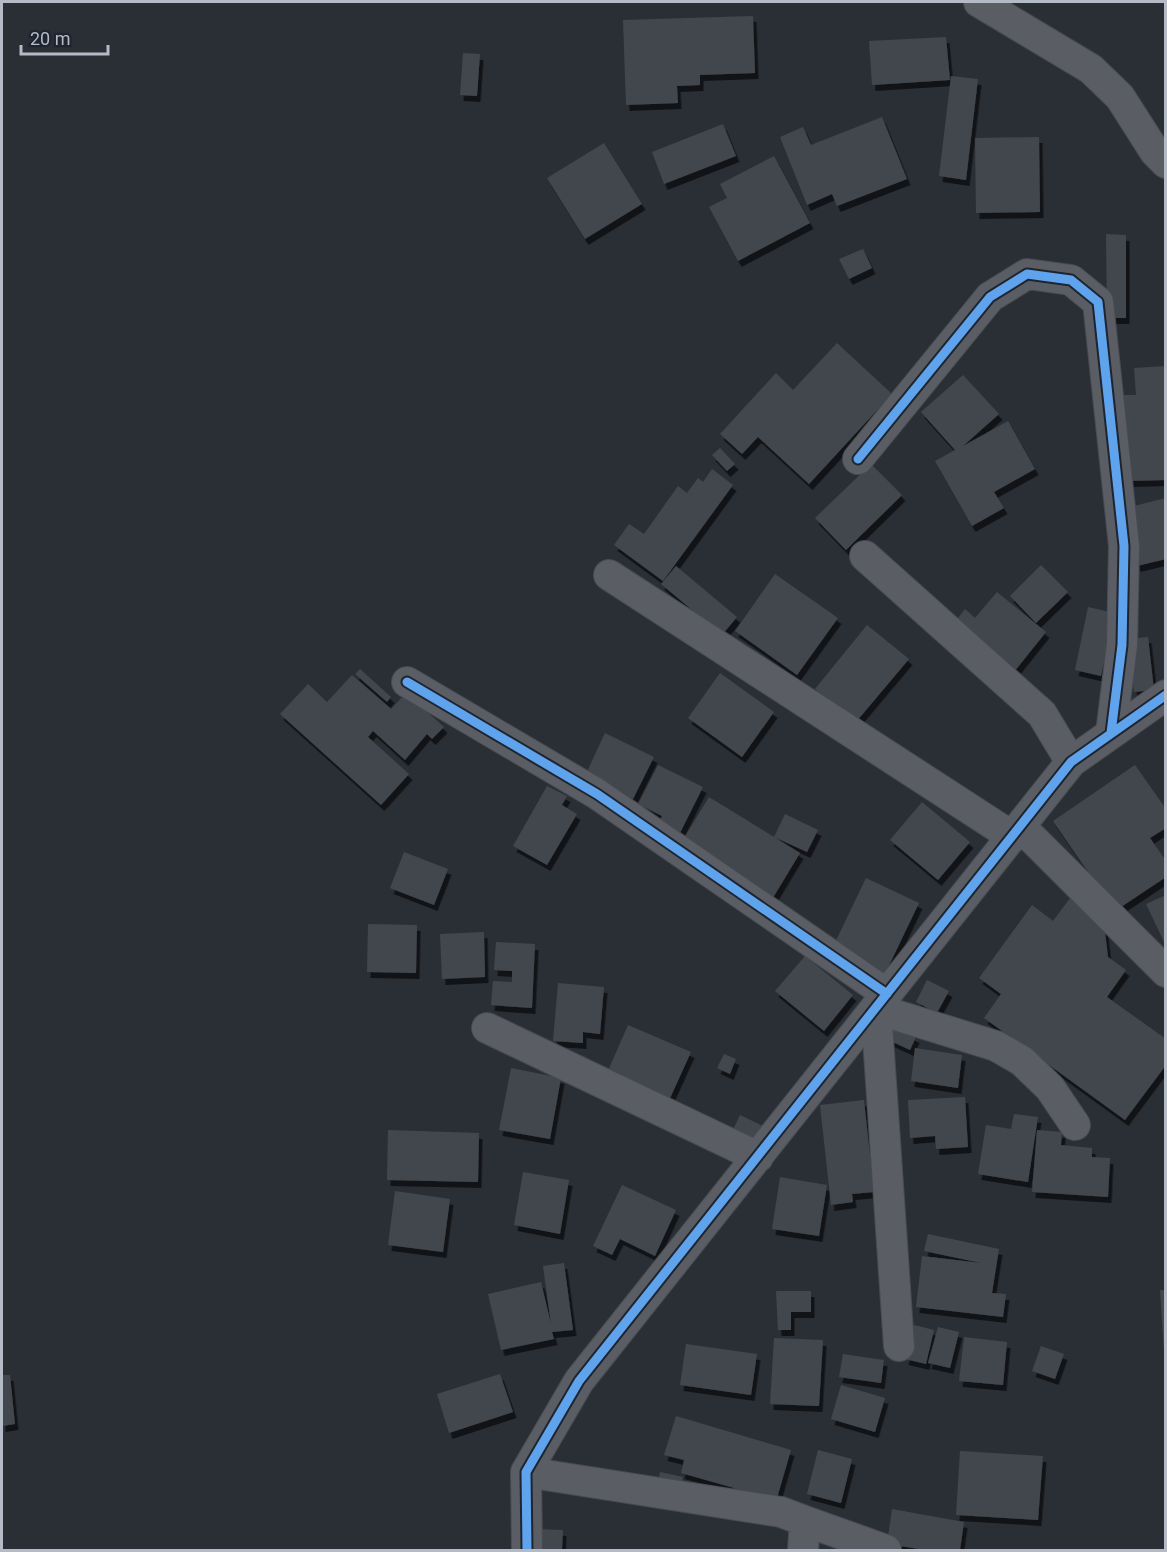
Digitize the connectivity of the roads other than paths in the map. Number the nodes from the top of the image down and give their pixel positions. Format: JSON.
{"nodes":[{"id":1,"x":979,"y":2,"type":"edge"},
{"id":2,"x":1166,"y":163,"type":"edge"},
{"id":3,"x":858,"y":459,"type":"dead end"},
{"id":4,"x":865,"y":556,"type":"dead end"},
{"id":5,"x":609,"y":575,"type":"dead end"},
{"id":6,"x":406,"y":682,"type":"dead end"},
{"id":7,"x":1166,"y":695,"type":"edge"},
{"id":8,"x":1111,"y":734,"type":"junction"},
{"id":9,"x":1071,"y":762,"type":"junction"},
{"id":10,"x":1017,"y":832,"type":"junction"},
{"id":11,"x":1166,"y":972,"type":"edge"},
{"id":12,"x":882,"y":1002,"type":"junction"},
{"id":13,"x":488,"y":1028,"type":"dead end"},
{"id":14,"x":1076,"y":1125,"type":"dead end"},
{"id":15,"x":758,"y":1157,"type":"junction"},
{"id":16,"x":898,"y":1346,"type":"dead end"},
{"id":17,"x":526,"y":1472,"type":"junction"},
{"id":18,"x":805,"y":1521,"type":"junction"},
{"id":19,"x":527,"y":1551,"type":"edge"},
{"id":20,"x":803,"y":1551,"type":"edge"},
{"id":21,"x":886,"y":1551,"type":"edge"}],
"edges":[{"from":1,"to":2,"type":"street"},
{"from":3,"to":8,"type":"street"},
{"from":4,"to":9,"type":"street"},
{"from":5,"to":10,"type":"street"},
{"from":6,"to":12,"type":"street"},
{"from":7,"to":8,"type":"street"},
{"from":8,"to":9,"type":"street"},
{"from":9,"to":10,"type":"street"},
{"from":10,"to":11,"type":"street"},
{"from":10,"to":12,"type":"street"},
{"from":12,"to":14,"type":"street"},
{"from":12,"to":15,"type":"street"},
{"from":12,"to":16,"type":"street"},
{"from":13,"to":15,"type":"street"},
{"from":15,"to":17,"type":"street"},
{"from":17,"to":18,"type":"street"},
{"from":17,"to":19,"type":"street"},
{"from":18,"to":20,"type":"street"},
{"from":18,"to":21,"type":"street"}]}
